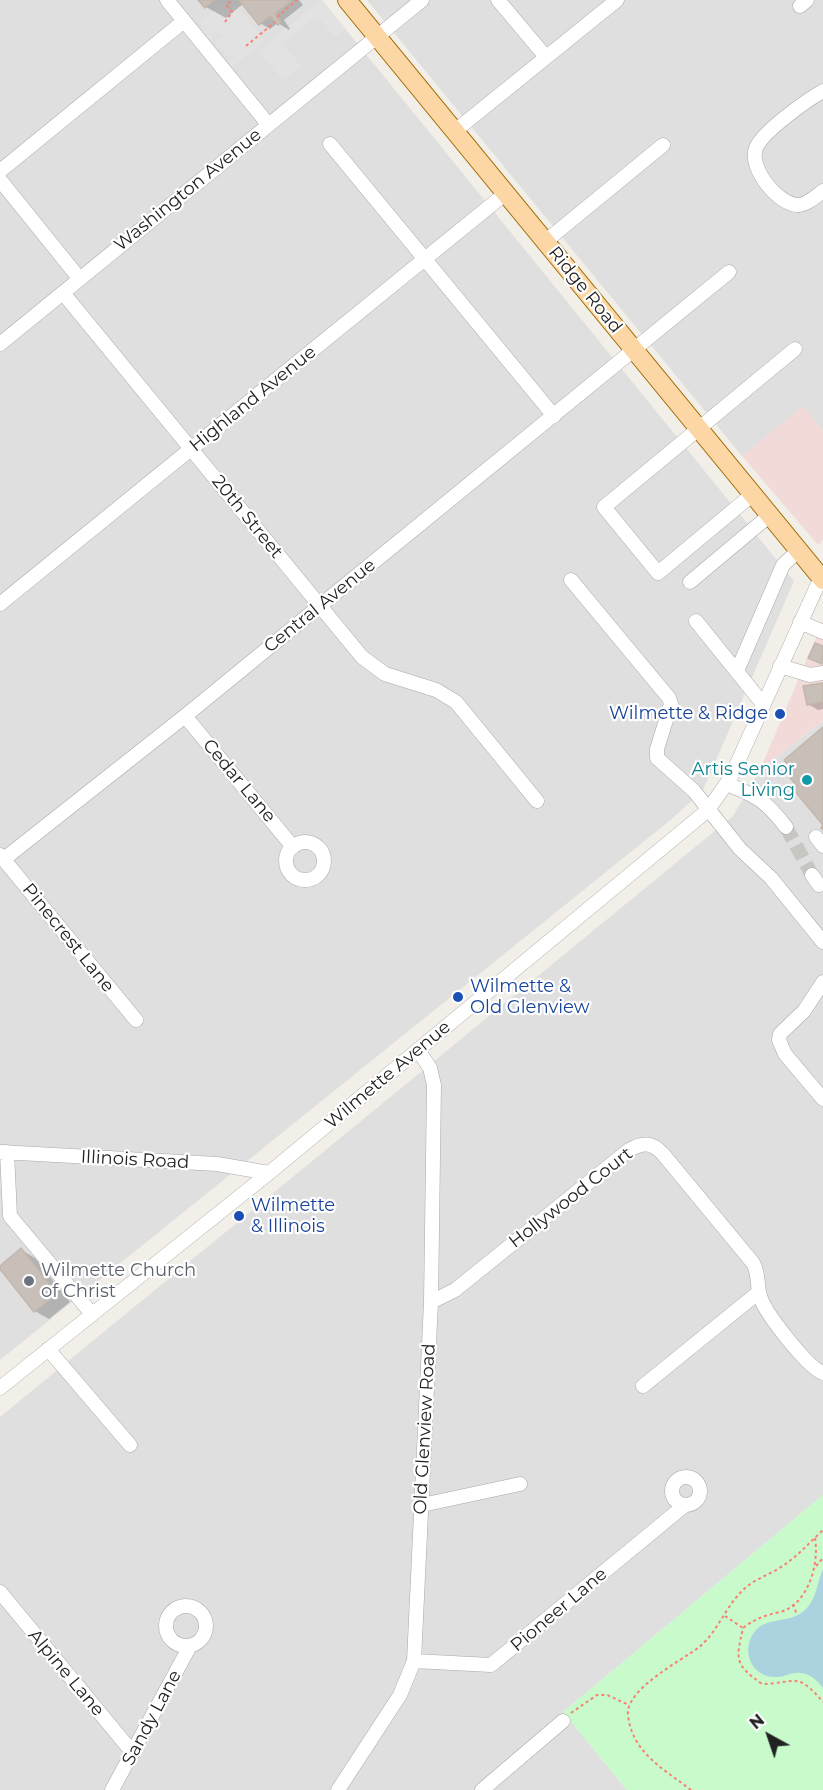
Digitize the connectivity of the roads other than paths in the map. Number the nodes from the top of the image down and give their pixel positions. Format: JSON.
{"nodes":[{"id":1,"x":167,"y":0,"type":"edge"},
{"id":2,"x":347,"y":0,"type":"edge"},
{"id":3,"x":422,"y":0,"type":"edge"},
{"id":4,"x":498,"y":0,"type":"edge"},
{"id":5,"x":617,"y":0,"type":"edge"},
{"id":6,"x":184,"y":21,"type":"junction"},
{"id":7,"x":377,"y":36,"type":"junction"},
{"id":8,"x":546,"y":57,"type":"junction"},
{"id":9,"x":823,"y":91,"type":"edge"},
{"id":10,"x":268,"y":124,"type":"junction"},
{"id":11,"x":455,"y":131,"type":"junction"},
{"id":12,"x":330,"y":144,"type":"dead end"},
{"id":13,"x":663,"y":145,"type":"dead end"},
{"id":14,"x":0,"y":171,"type":"edge"},
{"id":15,"x":0,"y":180,"type":"edge"},
{"id":16,"x":823,"y":191,"type":"edge"},
{"id":17,"x":506,"y":194,"type":"junction"},
{"id":18,"x":546,"y":242,"type":"junction"},
{"id":19,"x":425,"y":260,"type":"junction"},
{"id":20,"x":729,"y":272,"type":"dead end"},
{"id":21,"x":80,"y":278,"type":"junction"},
{"id":22,"x":63,"y":292,"type":"junction"},
{"id":23,"x":0,"y":344,"type":"edge"},
{"id":24,"x":795,"y":349,"type":"dead end"},
{"id":25,"x":635,"y":350,"type":"junction"},
{"id":26,"x":554,"y":416,"type":"junction"},
{"id":27,"x":700,"y":429,"type":"junction"},
{"id":28,"x":192,"y":450,"type":"junction"},
{"id":29,"x":753,"y":494,"type":"junction"},
{"id":30,"x":770,"y":515,"type":"junction"},
{"id":31,"x":799,"y":550,"type":"junction"},
{"id":32,"x":822,"y":576,"type":"edge"},
{"id":33,"x":571,"y":580,"type":"dead end"},
{"id":34,"x":690,"y":582,"type":"dead end"},
{"id":35,"x":0,"y":604,"type":"edge"},
{"id":36,"x":320,"y":606,"type":"junction"},
{"id":37,"x":696,"y":621,"type":"dead end"},
{"id":38,"x":800,"y":622,"type":"junction"},
{"id":39,"x":823,"y":632,"type":"edge"},
{"id":40,"x":780,"y":666,"type":"junction"},
{"id":41,"x":737,"y":671,"type":"junction"},
{"id":42,"x":823,"y":673,"type":"edge"},
{"id":43,"x":763,"y":704,"type":"junction"},
{"id":44,"x":185,"y":716,"type":"junction"},
{"id":45,"x":727,"y":784,"type":"junction"},
{"id":46,"x":537,"y":801,"type":"dead end"},
{"id":47,"x":708,"y":810,"type":"junction"},
{"id":48,"x":786,"y":827,"type":"tunnel mouth"},
{"id":49,"x":293,"y":847,"type":"dead end"},
{"id":50,"x":2,"y":857,"type":"edge"},
{"id":51,"x":823,"y":942,"type":"edge"},
{"id":52,"x":823,"y":982,"type":"edge"},
{"id":53,"x":136,"y":1020,"type":"dead end"},
{"id":54,"x":418,"y":1050,"type":"junction"},
{"id":55,"x":823,"y":1099,"type":"edge"},
{"id":56,"x":3,"y":1152,"type":"edge"},
{"id":57,"x":269,"y":1173,"type":"junction"},
{"id":58,"x":759,"y":1292,"type":"junction"},
{"id":59,"x":431,"y":1302,"type":"junction"},
{"id":60,"x":92,"y":1314,"type":"junction"},
{"id":61,"x":48,"y":1349,"type":"junction"},
{"id":62,"x":823,"y":1373,"type":"edge"},
{"id":63,"x":643,"y":1386,"type":"dead end"},
{"id":64,"x":0,"y":1388,"type":"edge"},
{"id":65,"x":130,"y":1445,"type":"dead end"},
{"id":66,"x":520,"y":1484,"type":"dead end"},
{"id":67,"x":422,"y":1505,"type":"junction"},
{"id":68,"x":685,"y":1505,"type":"dead end"},
{"id":69,"x":0,"y":1592,"type":"edge"},
{"id":70,"x":190,"y":1646,"type":"dead end"},
{"id":71,"x":414,"y":1661,"type":"junction"},
{"id":72,"x":562,"y":1721,"type":"road end"},
{"id":73,"x":133,"y":1753,"type":"junction"},
{"id":74,"x":112,"y":1790,"type":"edge"},
{"id":75,"x":338,"y":1790,"type":"edge"},
{"id":76,"x":482,"y":1790,"type":"edge"}],
"edges":[{"from":1,"to":6,"type":"street"},
{"from":2,"to":7,"type":"main road","name":"Ridge Road"},
{"from":3,"to":7,"type":"street","name":"Washington Avenue"},
{"from":4,"to":8,"type":"street"},
{"from":5,"to":8,"type":"street"},
{"from":6,"to":10,"type":"street"},
{"from":6,"to":14,"type":"street"},
{"from":7,"to":10,"type":"street","name":"Washington Avenue"},
{"from":7,"to":11,"type":"main road","name":"Ridge Road"},
{"from":8,"to":11,"type":"street"},
{"from":9,"to":16,"type":"street"},
{"from":10,"to":21,"type":"street","name":"Washington Avenue"},
{"from":11,"to":17,"type":"main road","name":"Ridge Road"},
{"from":12,"to":19,"type":"street"},
{"from":13,"to":18,"type":"street"},
{"from":15,"to":21,"type":"street"},
{"from":17,"to":18,"type":"main road","name":"Ridge Road"},
{"from":17,"to":19,"type":"street","name":"Highland Avenue"},
{"from":18,"to":25,"type":"main road","name":"Ridge Road"},
{"from":19,"to":26,"type":"street"},
{"from":19,"to":28,"type":"street","name":"Highland Avenue"},
{"from":20,"to":25,"type":"street","name":"Central Avenue"},
{"from":21,"to":22,"type":"street","name":"Washington Avenue"},
{"from":22,"to":23,"type":"street","name":"Washington Avenue"},
{"from":22,"to":28,"type":"street","name":"20th Street"},
{"from":24,"to":27,"type":"street"},
{"from":25,"to":26,"type":"street","name":"Central Avenue"},
{"from":25,"to":27,"type":"main road","name":"Ridge Road"},
{"from":26,"to":36,"type":"street","name":"Central Avenue"},
{"from":27,"to":29,"type":"main road","name":"Ridge Road"},
{"from":27,"to":29,"type":"street"},
{"from":28,"to":35,"type":"street","name":"Highland Avenue"},
{"from":28,"to":36,"type":"street","name":"20th Street"},
{"from":29,"to":30,"type":"main road","name":"Ridge Road"},
{"from":30,"to":31,"type":"main road","name":"Ridge Road"},
{"from":30,"to":34,"type":"street"},
{"from":31,"to":32,"type":"main road","name":"Ridge Road"},
{"from":31,"to":41,"type":"street"},
{"from":32,"to":38,"type":"street","name":"Wilmette Avenue"},
{"from":33,"to":47,"type":"street"},
{"from":36,"to":44,"type":"street","name":"Central Avenue"},
{"from":36,"to":46,"type":"street","name":"20th Street"},
{"from":37,"to":41,"type":"street"},
{"from":38,"to":39,"type":"street"},
{"from":38,"to":40,"type":"street","name":"Wilmette Avenue"},
{"from":40,"to":42,"type":"street"},
{"from":40,"to":43,"type":"street","name":"Wilmette Avenue"},
{"from":41,"to":43,"type":"street"},
{"from":43,"to":45,"type":"street","name":"Wilmette Avenue"},
{"from":44,"to":49,"type":"street","name":"Cedar Lane"},
{"from":44,"to":50,"type":"street","name":"Central Avenue"},
{"from":45,"to":47,"type":"street","name":"Wilmette Avenue"},
{"from":45,"to":48,"type":"street"},
{"from":47,"to":51,"type":"street"},
{"from":47,"to":54,"type":"street","name":"Wilmette Avenue"},
{"from":50,"to":53,"type":"street","name":"Pinecrest Lane"},
{"from":52,"to":55,"type":"street"},
{"from":54,"to":57,"type":"street","name":"Wilmette Avenue"},
{"from":54,"to":59,"type":"street","name":"Old Glenview Road"},
{"from":56,"to":57,"type":"street","name":"Illinois Road"},
{"from":56,"to":60,"type":"street"},
{"from":57,"to":60,"type":"street","name":"Wilmette Avenue"},
{"from":58,"to":59,"type":"street","name":"Hollywood Court"},
{"from":58,"to":62,"type":"street","name":"Hollywood Court"},
{"from":58,"to":63,"type":"street"},
{"from":59,"to":67,"type":"street","name":"Old Glenview Road"},
{"from":60,"to":61,"type":"street","name":"Wilmette Avenue"},
{"from":61,"to":64,"type":"street","name":"Wilmette Avenue"},
{"from":61,"to":65,"type":"street"},
{"from":66,"to":67,"type":"street"},
{"from":67,"to":71,"type":"street","name":"Old Glenview Road"},
{"from":68,"to":71,"type":"street","name":"Pioneer Lane"},
{"from":69,"to":73,"type":"street","name":"Alpine Lane"},
{"from":70,"to":73,"type":"street","name":"Sandy Lane"},
{"from":71,"to":75,"type":"street","name":"Old Glenview Road"},
{"from":72,"to":76,"type":"street"},
{"from":73,"to":74,"type":"street","name":"Sandy Lane"}]}
